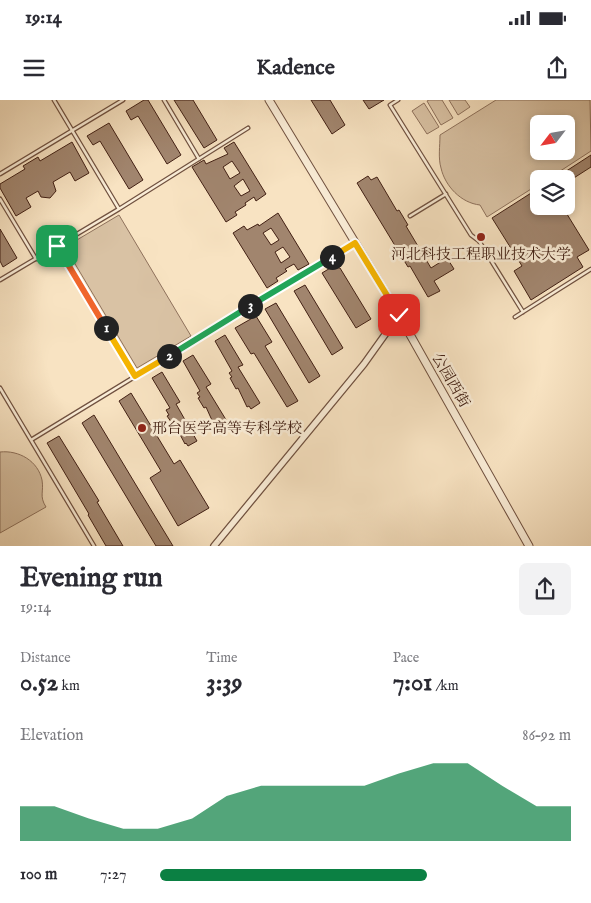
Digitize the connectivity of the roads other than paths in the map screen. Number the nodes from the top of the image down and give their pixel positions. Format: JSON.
{"nodes":[{"id":1,"x":54,"y":100,"type":"edge"},
{"id":2,"x":123,"y":100,"type":"edge"},
{"id":3,"x":164,"y":100,"type":"edge"},
{"id":4,"x":269,"y":100,"type":"edge"},
{"id":5,"x":398,"y":100,"type":"edge"},
{"id":6,"x":248,"y":128,"type":"dead end"},
{"id":7,"x":72,"y":130,"type":"junction"},
{"id":8,"x":199,"y":159,"type":"junction"},
{"id":9,"x":0,"y":174,"type":"edge"},
{"id":10,"x":446,"y":194,"type":"junction"},
{"id":11,"x":0,"y":199,"type":"edge"},
{"id":12,"x":119,"y":209,"type":"junction"},
{"id":13,"x":410,"y":216,"type":"dead end"},
{"id":14,"x":355,"y":243,"type":"junction"},
{"id":15,"x":57,"y":246,"type":"junction"},
{"id":16,"x":36,"y":259,"type":"junction"},
{"id":17,"x":591,"y":269,"type":"edge"},
{"id":18,"x":0,"y":280,"type":"edge"},
{"id":19,"x":523,"y":312,"type":"junction"},
{"id":20,"x":399,"y":315,"type":"junction"},
{"id":21,"x":515,"y":317,"type":"dead end"},
{"id":22,"x":135,"y":376,"type":"junction"},
{"id":23,"x":0,"y":388,"type":"edge"},
{"id":24,"x":31,"y":440,"type":"junction"},
{"id":25,"x":94,"y":546,"type":"edge"},
{"id":26,"x":214,"y":546,"type":"edge"},
{"id":27,"x":529,"y":546,"type":"edge"}],
"edges":[{"from":1,"to":7,"type":"lane"},
{"from":2,"to":7,"type":"lane"},
{"from":3,"to":8,"type":"lane"},
{"from":4,"to":14,"type":"street","name":"公园西街"},
{"from":5,"to":10,"type":"lane"},
{"from":6,"to":8,"type":"lane"},
{"from":7,"to":9,"type":"lane"},
{"from":7,"to":12,"type":"lane"},
{"from":8,"to":12,"type":"lane"},
{"from":10,"to":13,"type":"lane"},
{"from":10,"to":19,"type":"lane"},
{"from":11,"to":16,"type":"lane"},
{"from":12,"to":15,"type":"lane"},
{"from":14,"to":20,"type":"street","name":"公园西街"},
{"from":14,"to":22,"type":"lane"},
{"from":15,"to":16,"type":"lane"},
{"from":15,"to":22,"type":"lane"},
{"from":16,"to":18,"type":"lane"},
{"from":17,"to":19,"type":"lane"},
{"from":19,"to":21,"type":"lane"},
{"from":20,"to":26,"type":"street"},
{"from":20,"to":27,"type":"street","name":"公园西街"},
{"from":22,"to":24,"type":"lane"},
{"from":23,"to":24,"type":"lane"},
{"from":24,"to":25,"type":"lane"}]}
